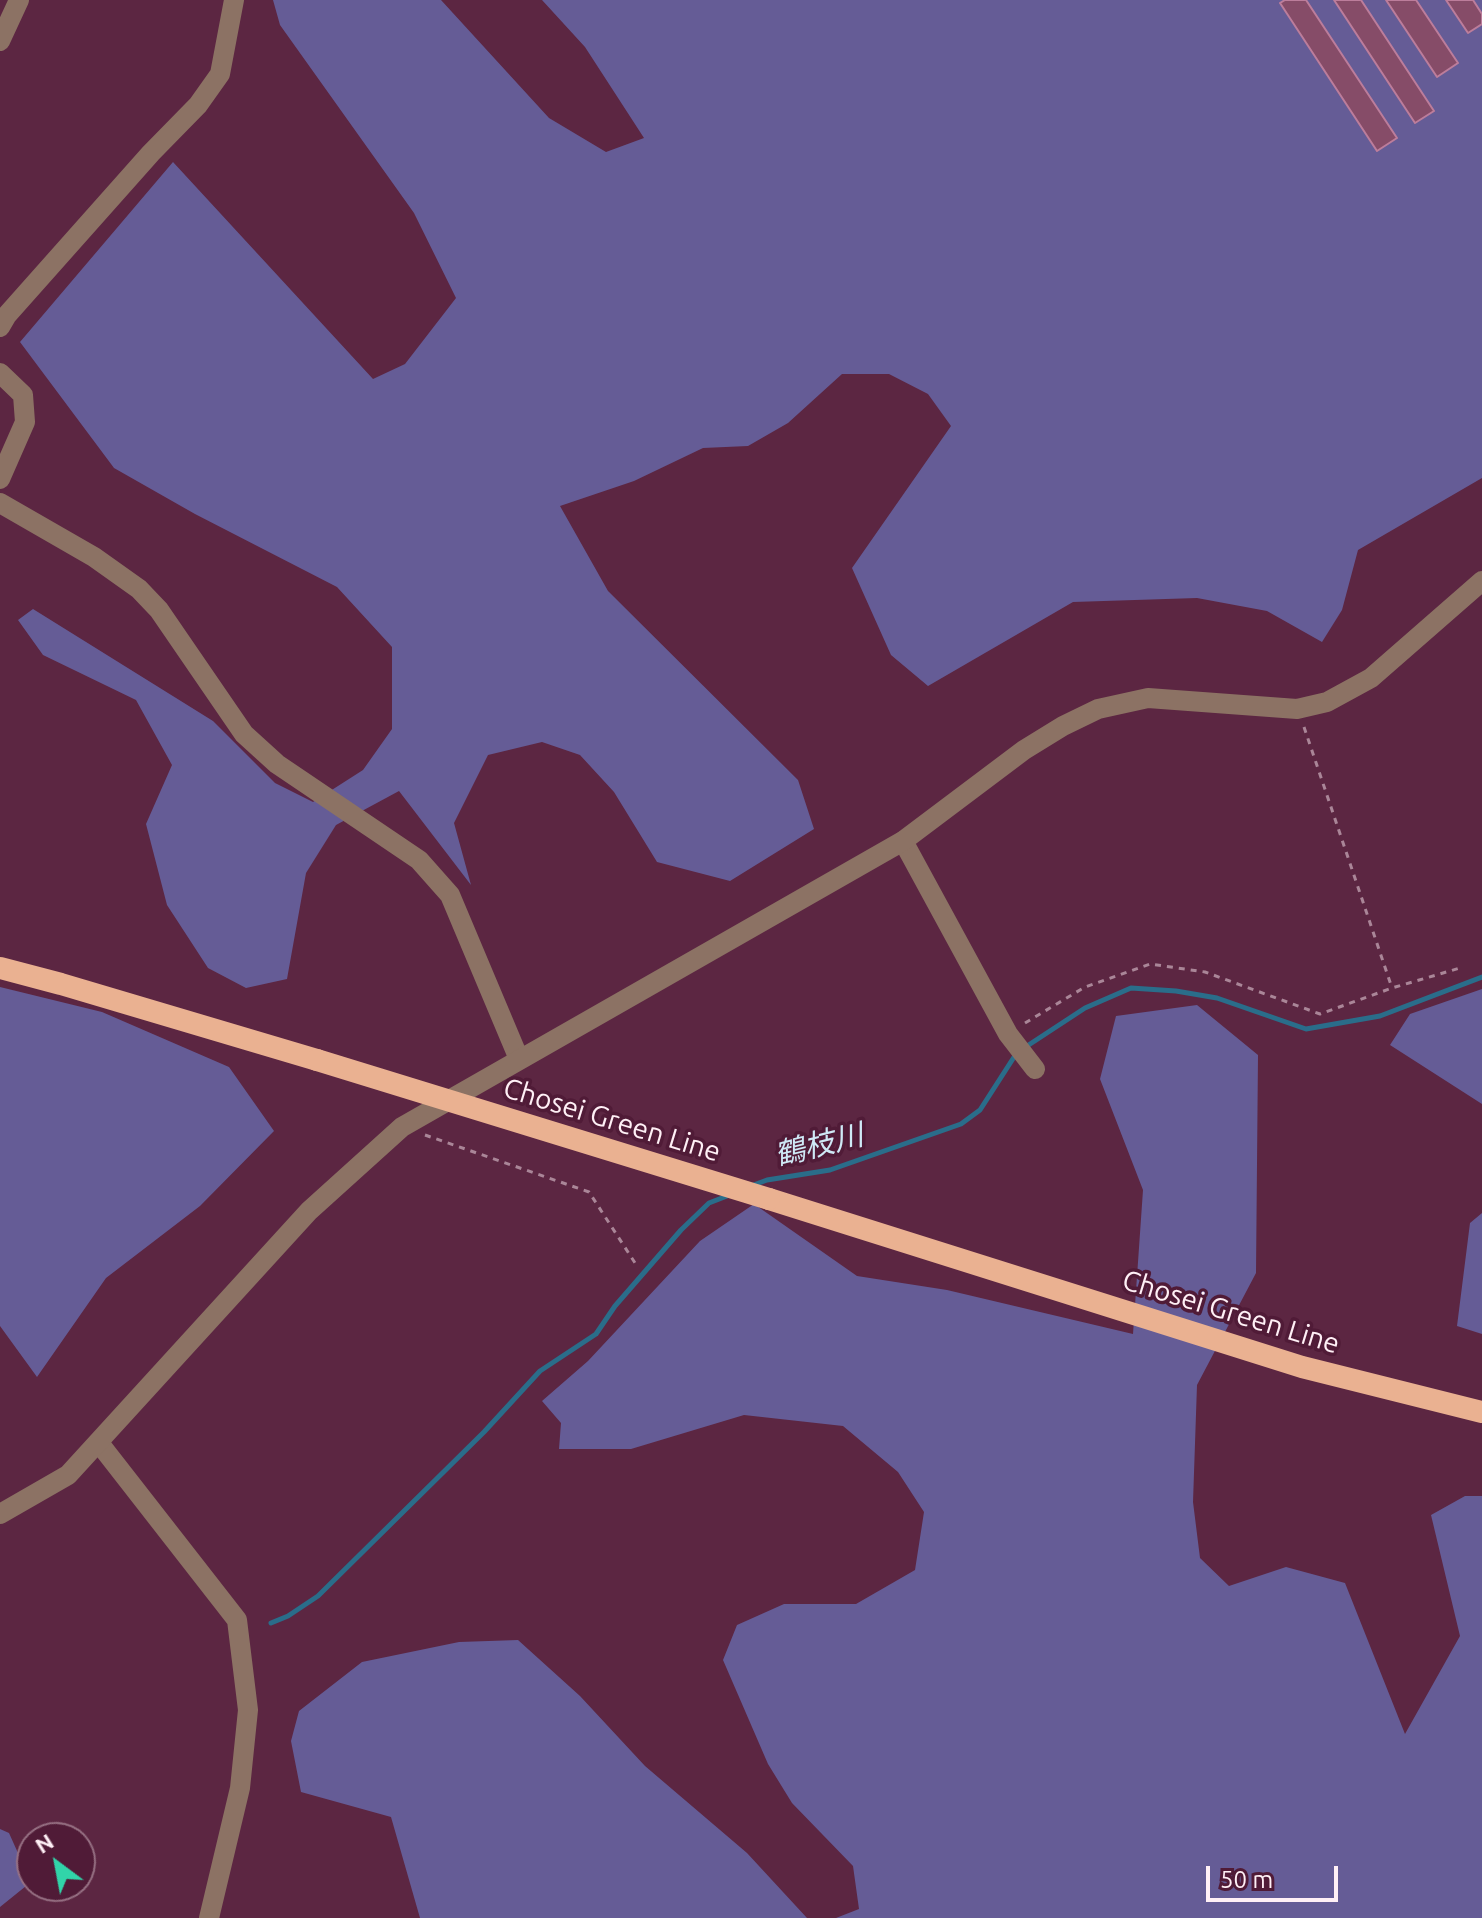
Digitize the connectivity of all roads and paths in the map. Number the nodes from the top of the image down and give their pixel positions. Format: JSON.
{"nodes":[{"id":1,"x":19,"y":0,"type":"edge"},
{"id":2,"x":234,"y":0,"type":"edge"},
{"id":3,"x":0,"y":41,"type":"edge"},
{"id":4,"x":0,"y":327,"type":"edge"},
{"id":5,"x":0,"y":373,"type":"edge"},
{"id":6,"x":0,"y":479,"type":"edge"},
{"id":7,"x":0,"y":503,"type":"edge"},
{"id":8,"x":1482,"y":581,"type":"edge"},
{"id":9,"x":1297,"y":709,"type":"junction"},
{"id":10,"x":903,"y":841,"type":"junction"},
{"id":11,"x":0,"y":968,"type":"edge"},
{"id":12,"x":1460,"y":968,"type":"dead end"},
{"id":13,"x":1392,"y":988,"type":"junction"},
{"id":14,"x":1008,"y":1034,"type":"junction"},
{"id":15,"x":519,"y":1059,"type":"junction"},
{"id":16,"x":1035,"y":1069,"type":"dead end"},
{"id":17,"x":402,"y":1127,"type":"junction"},
{"id":18,"x":637,"y":1266,"type":"dead end"},
{"id":19,"x":1482,"y":1412,"type":"edge"},
{"id":20,"x":99,"y":1443,"type":"junction"},
{"id":21,"x":0,"y":1514,"type":"edge"},
{"id":22,"x":209,"y":1918,"type":"edge"}],
"edges":[{"from":1,"to":3,"type":"street"},
{"from":2,"to":4,"type":"street"},
{"from":5,"to":6,"type":"street"},
{"from":7,"to":15,"type":"street"},
{"from":8,"to":9,"type":"street"},
{"from":9,"to":10,"type":"street"},
{"from":9,"to":13,"type":"path"},
{"from":10,"to":14,"type":"street"},
{"from":10,"to":15,"type":"street"},
{"from":11,"to":19,"type":"highway","name":"Chosei Green Line","bridge":true},
{"from":12,"to":13,"type":"path"},
{"from":13,"to":14,"type":"path"},
{"from":14,"to":16,"type":"street"},
{"from":15,"to":17,"type":"street"},
{"from":17,"to":18,"type":"path"},
{"from":17,"to":20,"type":"street"},
{"from":20,"to":21,"type":"street"},
{"from":20,"to":22,"type":"street"}]}
